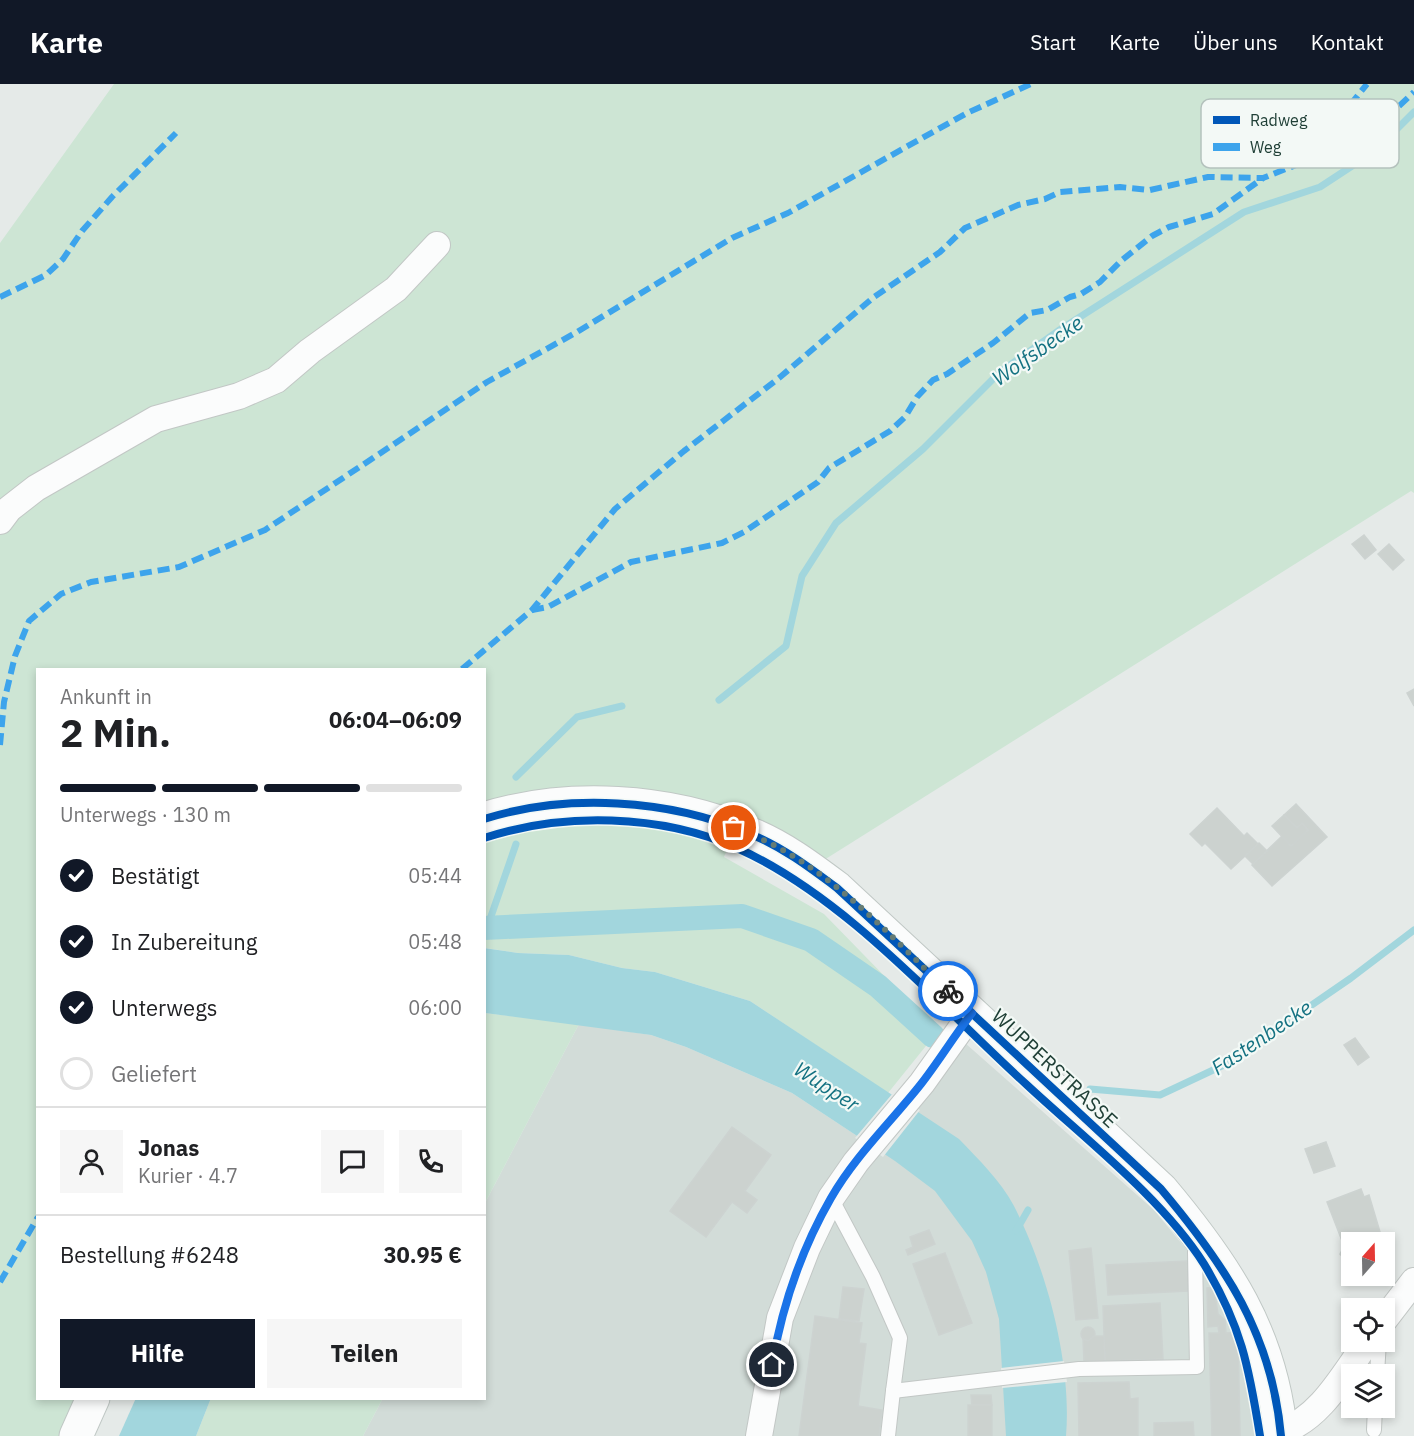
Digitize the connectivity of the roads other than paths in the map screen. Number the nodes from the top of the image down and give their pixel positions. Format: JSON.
{"nodes":[{"id":1,"x":437,"y":245,"type":"dead end"},
{"id":2,"x":0,"y":521,"type":"edge"},
{"id":3,"x":486,"y":819,"type":"edge"},
{"id":4,"x":972,"y":1013,"type":"junction"},
{"id":5,"x":831,"y":1198,"type":"junction"},
{"id":6,"x":1202,"y":1237,"type":"junction"},
{"id":7,"x":1414,"y":1281,"type":"edge"},
{"id":8,"x":1395,"y":1306,"type":"edge"},
{"id":9,"x":1360,"y":1352,"type":"edge"},
{"id":10,"x":893,"y":1391,"type":"junction"},
{"id":11,"x":92,"y":1400,"type":"edge"},
{"id":12,"x":1375,"y":1418,"type":"edge"},
{"id":13,"x":1374,"y":1430,"type":"dead end"},
{"id":14,"x":1281,"y":1434,"type":"edge"},
{"id":15,"x":76,"y":1436,"type":"edge"},
{"id":16,"x":759,"y":1436,"type":"edge"},
{"id":17,"x":888,"y":1436,"type":"edge"}],
"edges":[{"from":1,"to":2,"type":"street"},
{"from":3,"to":4,"type":"main road","name":"WUPPERSTRASSE"},
{"from":4,"to":5,"type":"street"},
{"from":4,"to":6,"type":"main road","name":"WUPPERSTRASSE"},
{"from":5,"to":10,"type":"lane"},
{"from":5,"to":16,"type":"street"},
{"from":6,"to":10,"type":"lane"},
{"from":6,"to":14,"type":"main road","name":"WUPPERSTRASSE"},
{"from":7,"to":8,"type":"street"},
{"from":9,"to":14,"type":"street"},
{"from":10,"to":17,"type":"lane"},
{"from":11,"to":15,"type":"main road"},
{"from":12,"to":13,"type":"lane"}]}
